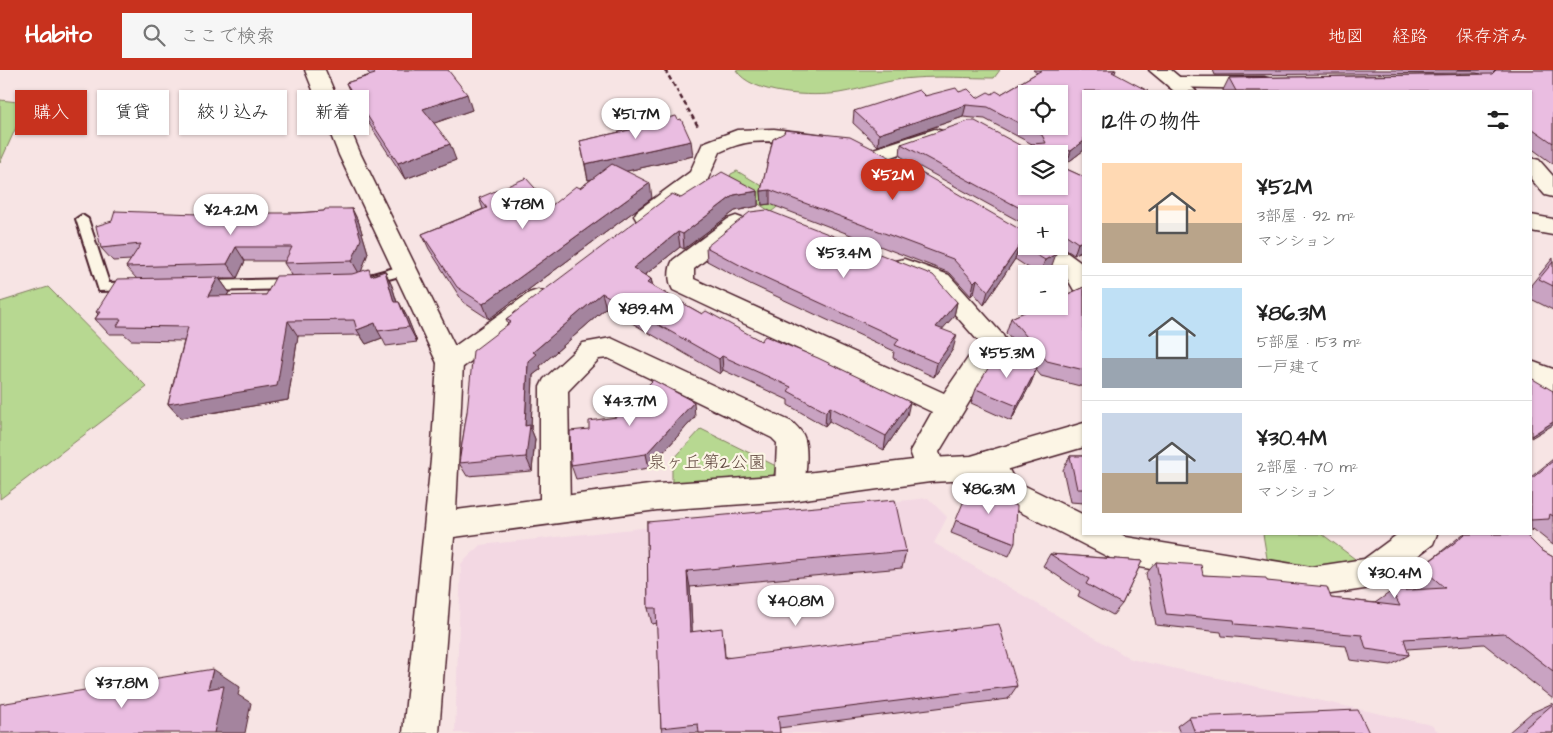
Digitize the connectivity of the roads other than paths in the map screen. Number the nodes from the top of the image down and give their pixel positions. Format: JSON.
{"nodes":[{"id":1,"x":315,"y":70,"type":"edge"},
{"id":2,"x":1158,"y":70,"type":"edge"},
{"id":3,"x":1286,"y":82,"type":"edge"},
{"id":4,"x":1181,"y":87,"type":"edge"},
{"id":5,"x":955,"y":128,"type":"edge"},
{"id":6,"x":837,"y":142,"type":"edge"},
{"id":7,"x":1532,"y":166,"type":"edge"},
{"id":8,"x":901,"y":167,"type":"edge"},
{"id":9,"x":1553,"y":190,"type":"edge"},
{"id":10,"x":761,"y":215,"type":"edge"},
{"id":11,"x":82,"y":219,"type":"dead end"},
{"id":12,"x":1532,"y":223,"type":"edge"},
{"id":13,"x":1553,"y":227,"type":"edge"},
{"id":14,"x":628,"y":230,"type":"edge"},
{"id":15,"x":1054,"y":255,"type":"edge"},
{"id":16,"x":886,"y":260,"type":"edge"},
{"id":17,"x":405,"y":270,"type":"junction"},
{"id":18,"x":1080,"y":273,"type":"edge"},
{"id":19,"x":350,"y":282,"type":"edge"},
{"id":20,"x":301,"y":283,"type":"edge"},
{"id":21,"x":192,"y":286,"type":"edge"},
{"id":22,"x":143,"y":287,"type":"edge"},
{"id":23,"x":552,"y":289,"type":"edge"},
{"id":24,"x":450,"y":363,"type":"junction"},
{"id":25,"x":1532,"y":371,"type":"edge"},
{"id":26,"x":1553,"y":381,"type":"edge"},
{"id":27,"x":949,"y":408,"type":"junction"},
{"id":28,"x":1082,"y":436,"type":"edge"},
{"id":29,"x":990,"y":462,"type":"junction"},
{"id":30,"x":930,"y":470,"type":"junction"},
{"id":31,"x":790,"y":488,"type":"junction"},
{"id":32,"x":555,"y":509,"type":"junction"},
{"id":33,"x":438,"y":526,"type":"junction"},
{"id":34,"x":1082,"y":529,"type":"edge"},
{"id":35,"x":1093,"y":535,"type":"edge"},
{"id":36,"x":1421,"y":535,"type":"edge"},
{"id":37,"x":421,"y":733,"type":"edge"}],
"edges":[{"from":1,"to":17,"type":"street"},
{"from":2,"to":4,"type":"street"},
{"from":3,"to":4,"type":"street"},
{"from":5,"to":8,"type":"street"},
{"from":6,"to":14,"type":"street"},
{"from":7,"to":9,"type":"street"},
{"from":10,"to":27,"type":"street"},
{"from":11,"to":22,"type":"lane"},
{"from":12,"to":13,"type":"street"},
{"from":15,"to":18,"type":"street"},
{"from":16,"to":27,"type":"street"},
{"from":17,"to":19,"type":"lane"},
{"from":17,"to":24,"type":"street"},
{"from":20,"to":21,"type":"lane"},
{"from":23,"to":24,"type":"street"},
{"from":24,"to":33,"type":"street"},
{"from":25,"to":26,"type":"street"},
{"from":27,"to":30,"type":"street"},
{"from":28,"to":29,"type":"street"},
{"from":29,"to":30,"type":"street"},
{"from":29,"to":34,"type":"street"},
{"from":30,"to":31,"type":"street"},
{"from":31,"to":32,"type":"street"},
{"from":31,"to":32,"type":"street"},
{"from":32,"to":33,"type":"street"},
{"from":33,"to":37,"type":"street"},
{"from":35,"to":36,"type":"street"}]}
